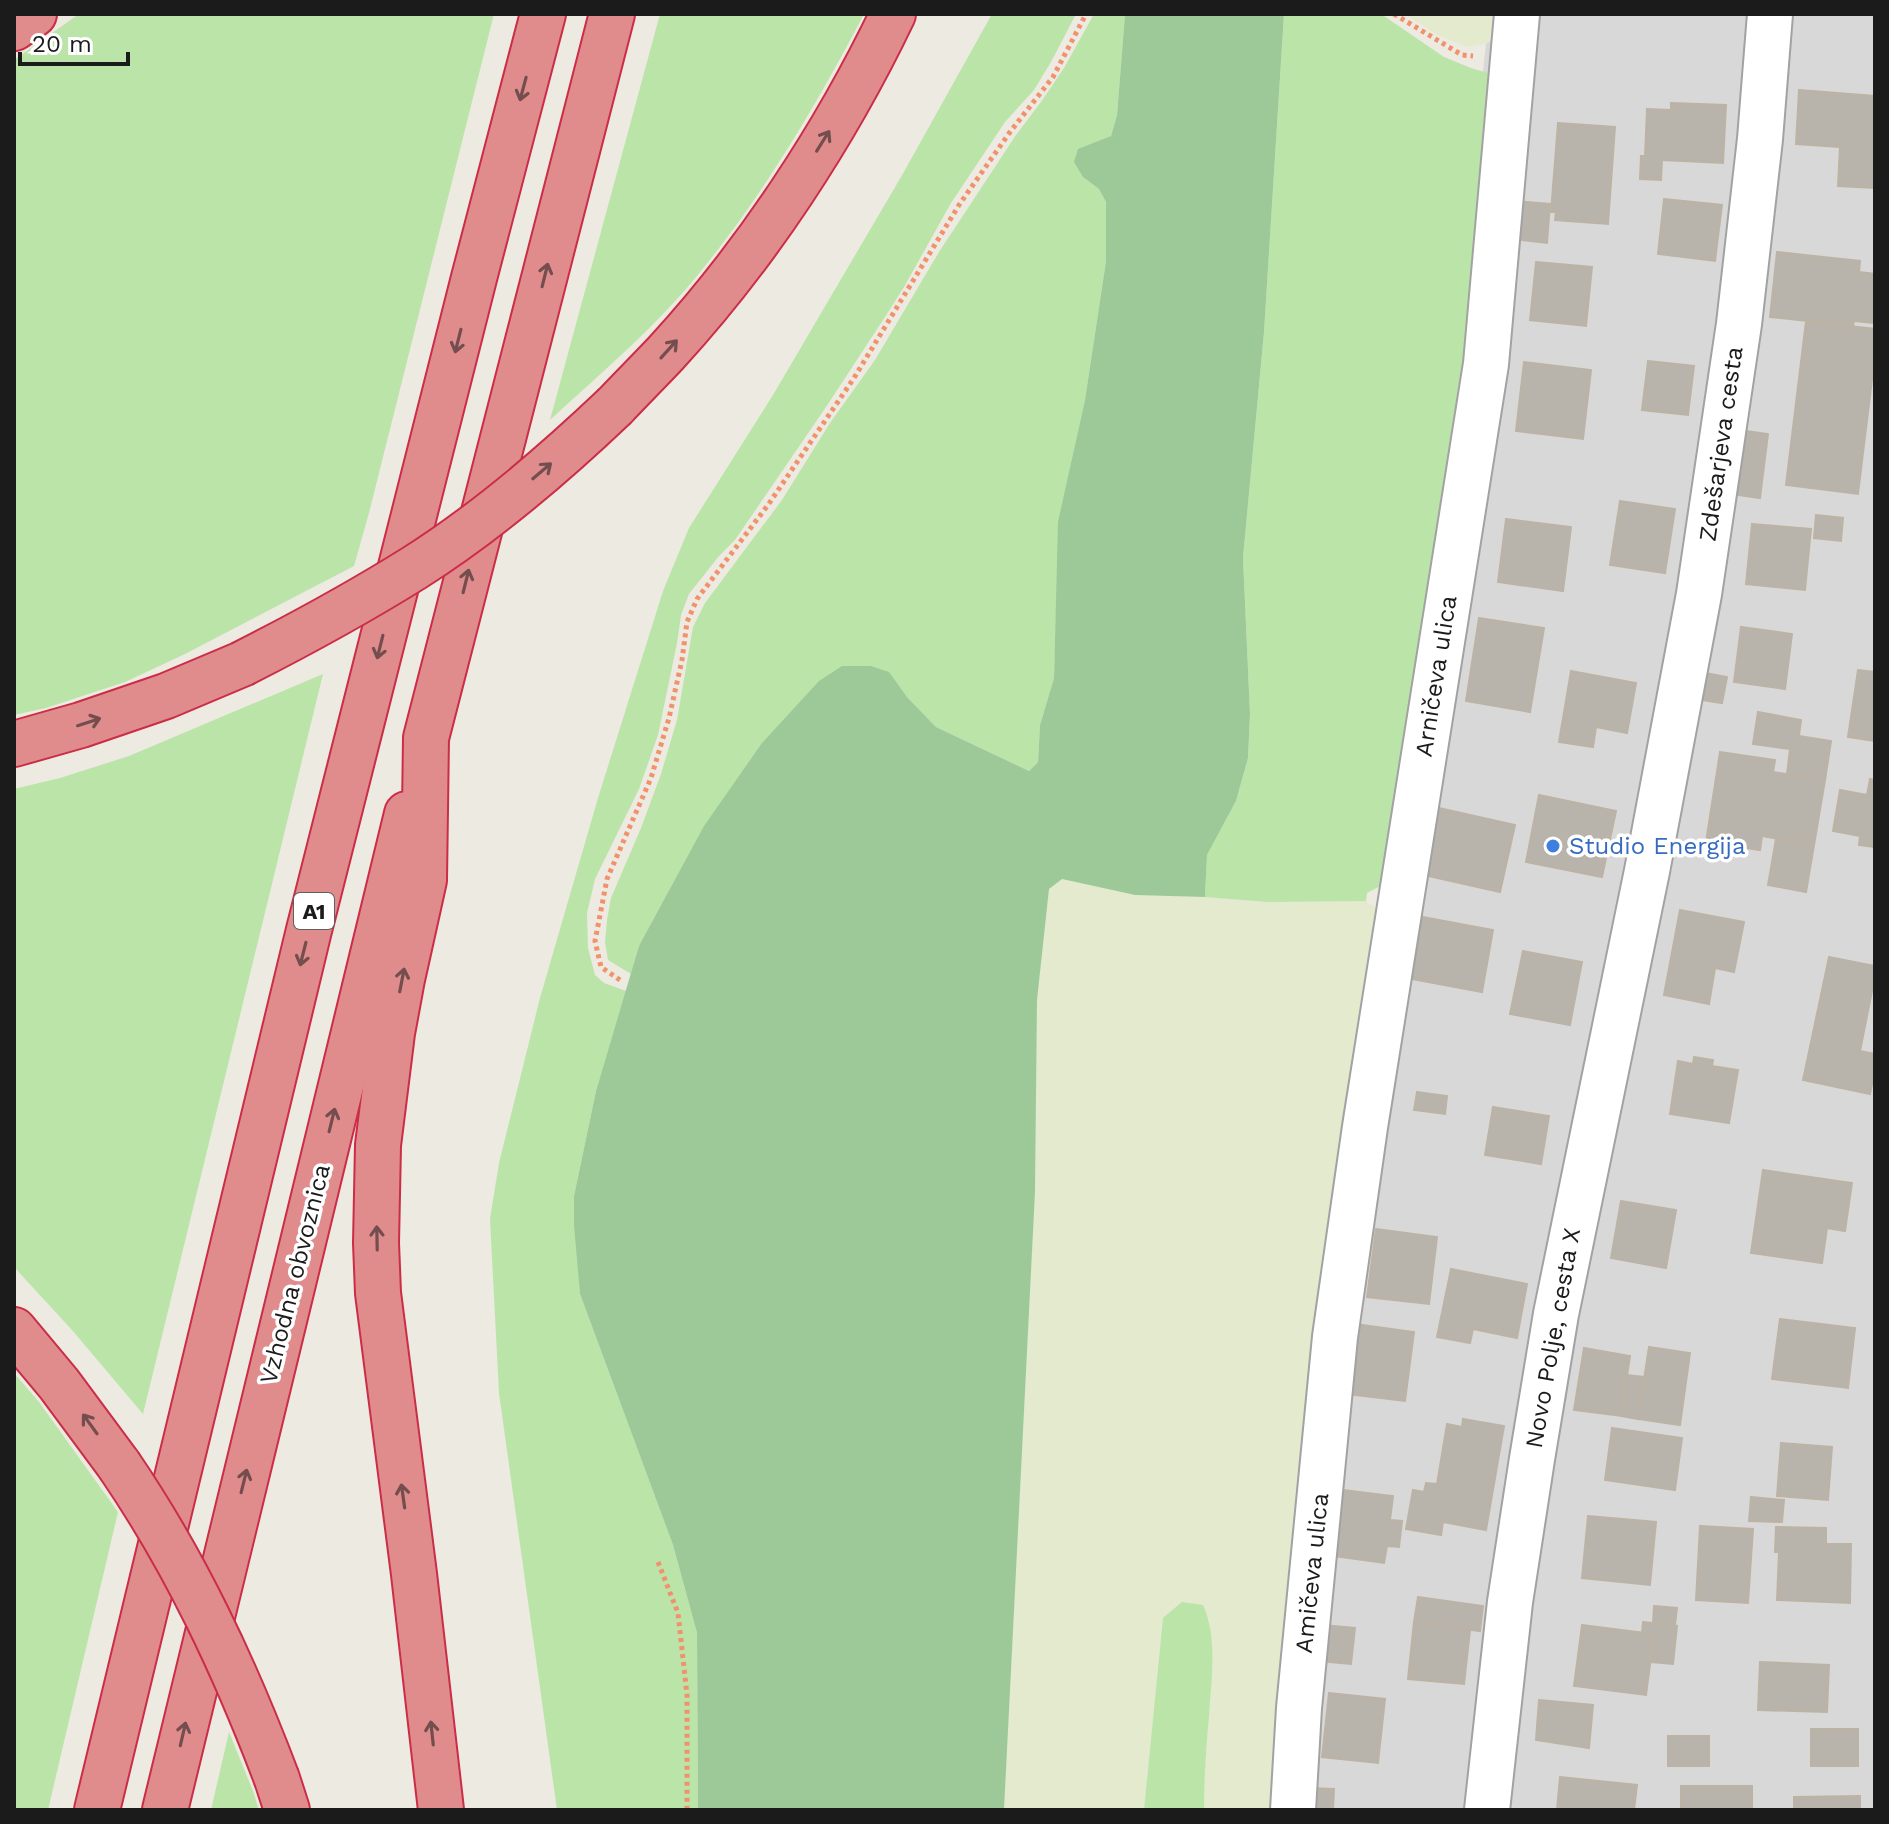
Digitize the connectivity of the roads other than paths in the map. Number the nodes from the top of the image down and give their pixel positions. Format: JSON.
{"nodes":[{"id":1,"x":34,"y":14,"type":"edge"},
{"id":2,"x":543,"y":14,"type":"edge"},
{"id":3,"x":612,"y":14,"type":"edge"},
{"id":4,"x":893,"y":14,"type":"edge"},
{"id":5,"x":1517,"y":14,"type":"edge"},
{"id":6,"x":1770,"y":14,"type":"edge"},
{"id":7,"x":14,"y":28,"type":"edge"},
{"id":8,"x":426,"y":738,"type":"junction"},
{"id":9,"x":14,"y":744,"type":"edge"},
{"id":10,"x":1647,"y":871,"type":"joint"},
{"id":11,"x":14,"y":1330,"type":"edge"},
{"id":12,"x":1335,"y":1337,"type":"joint"},
{"id":13,"x":282,"y":1794,"type":"edge"},
{"id":14,"x":97,"y":1810,"type":"edge"},
{"id":15,"x":165,"y":1810,"type":"edge"},
{"id":16,"x":441,"y":1810,"type":"edge"},
{"id":17,"x":1293,"y":1810,"type":"edge"},
{"id":18,"x":1487,"y":1810,"type":"edge"}],
"edges":[{"from":1,"to":7,"type":"highway"},
{"from":2,"to":14,"type":"highway","number":"A1","one_way":true},
{"from":8,"to":3,"type":"highway","one_way":true},
{"from":9,"to":4,"type":"highway","one_way":true,"bridge":true},
{"from":5,"to":12,"type":"street","name":"Arničeva ulica"},
{"from":6,"to":10,"type":"street","name":"Zdešarjeva cesta"},
{"from":15,"to":8,"type":"highway","name":"Vzhodna obvoznica","one_way":true},
{"from":16,"to":8,"type":"highway","one_way":true},
{"from":10,"to":18,"type":"street","name":"Novo Polje, cesta X"},
{"from":13,"to":11,"type":"highway","one_way":true,"bridge":true},
{"from":12,"to":17,"type":"street","name":"Amičeva ulica"}]}
